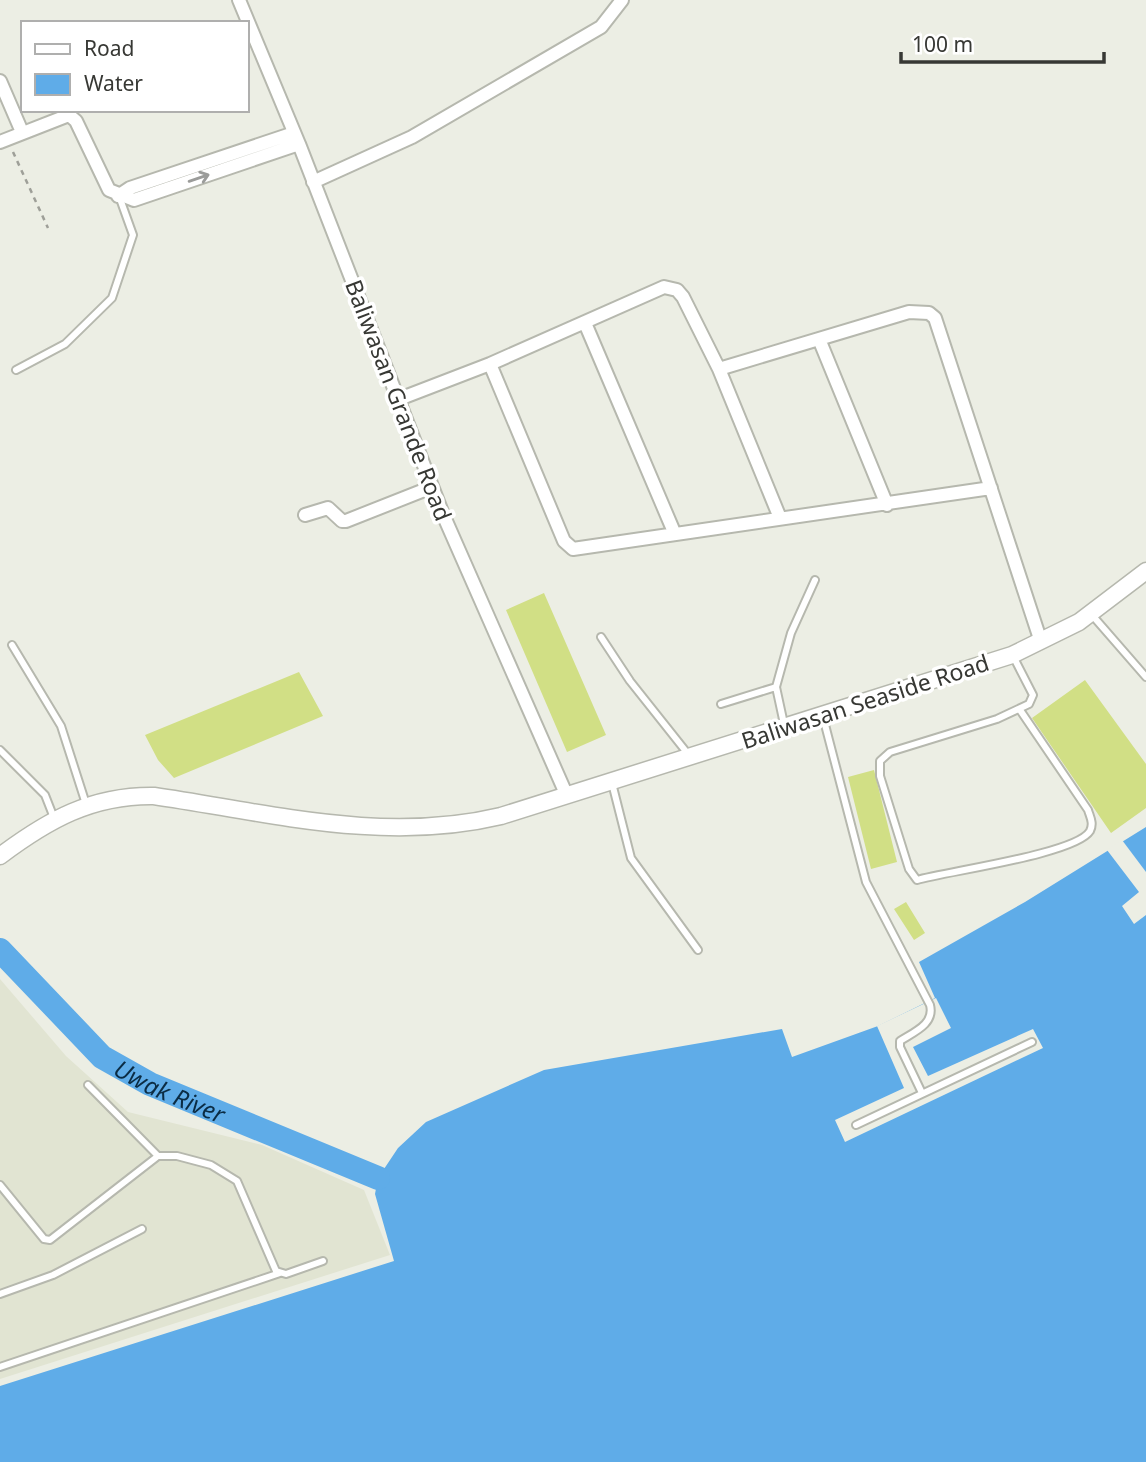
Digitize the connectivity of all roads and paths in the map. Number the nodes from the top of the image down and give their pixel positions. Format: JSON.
{"nodes":[{"id":1,"x":622,"y":0,"type":"edge"},
{"id":2,"x":243,"y":2,"type":"edge"},
{"id":3,"x":0,"y":81,"type":"edge"},
{"id":4,"x":22,"y":132,"type":"junction"},
{"id":5,"x":297,"y":138,"type":"junction"},
{"id":6,"x":4,"y":141,"type":"edge"},
{"id":7,"x":313,"y":182,"type":"junction"},
{"id":8,"x":118,"y":195,"type":"junction"},
{"id":9,"x":48,"y":228,"type":"dead end"},
{"id":10,"x":585,"y":323,"type":"junction"},
{"id":11,"x":819,"y":340,"type":"junction"},
{"id":12,"x":489,"y":364,"type":"junction"},
{"id":13,"x":719,"y":369,"type":"junction"},
{"id":14,"x":16,"y":370,"type":"dead end"},
{"id":15,"x":399,"y":399,"type":"junction"},
{"id":16,"x":432,"y":487,"type":"junction"},
{"id":17,"x":991,"y":488,"type":"junction"},
{"id":18,"x":887,"y":505,"type":"junction"},
{"id":19,"x":305,"y":514,"type":"dead end"},
{"id":20,"x":780,"y":518,"type":"junction"},
{"id":21,"x":674,"y":532,"type":"junction"},
{"id":22,"x":1146,"y":571,"type":"edge"},
{"id":23,"x":815,"y":580,"type":"dead end"},
{"id":24,"x":1091,"y":614,"type":"junction"},
{"id":25,"x":601,"y":637,"type":"dead end"},
{"id":26,"x":1041,"y":642,"type":"junction"},
{"id":27,"x":12,"y":645,"type":"dead end"},
{"id":28,"x":1012,"y":655,"type":"junction"},
{"id":29,"x":1146,"y":677,"type":"edge"},
{"id":30,"x":776,"y":687,"type":"junction"},
{"id":31,"x":721,"y":704,"type":"dead end"},
{"id":32,"x":1020,"y":710,"type":"junction"},
{"id":33,"x":822,"y":716,"type":"junction"},
{"id":34,"x":785,"y":728,"type":"junction"},
{"id":35,"x":0,"y":750,"type":"edge"},
{"id":36,"x":689,"y":756,"type":"junction"},
{"id":37,"x":611,"y":781,"type":"junction"},
{"id":38,"x":567,"y":796,"type":"junction"},
{"id":39,"x":86,"y":805,"type":"junction"},
{"id":40,"x":54,"y":818,"type":"junction"},
{"id":41,"x":0,"y":856,"type":"edge"},
{"id":42,"x":698,"y":950,"type":"dead end"},
{"id":43,"x":1032,"y":1042,"type":"dead end"},
{"id":44,"x":88,"y":1085,"type":"dead end"},
{"id":45,"x":922,"y":1093,"type":"junction"},
{"id":46,"x":856,"y":1125,"type":"dead end"},
{"id":47,"x":158,"y":1156,"type":"junction"},
{"id":48,"x":0,"y":1185,"type":"edge"},
{"id":49,"x":142,"y":1229,"type":"dead end"},
{"id":50,"x":324,"y":1261,"type":"dead end"},
{"id":51,"x":280,"y":1273,"type":"junction"},
{"id":52,"x":0,"y":1294,"type":"edge"},
{"id":53,"x":0,"y":1367,"type":"edge"}],
"edges":[{"from":1,"to":7,"type":"street"},
{"from":2,"to":5,"type":"street","name":"Baliwasan Grande Road"},
{"from":3,"to":4,"type":"street"},
{"from":4,"to":6,"type":"street"},
{"from":4,"to":8,"type":"street"},
{"from":5,"to":7,"type":"street","name":"Baliwasan Grande Road"},
{"from":5,"to":8,"type":"street"},
{"from":6,"to":9,"type":"path"},
{"from":7,"to":15,"type":"street","name":"Baliwasan Grande Road"},
{"from":8,"to":14,"type":"lane"},
{"from":10,"to":12,"type":"street"},
{"from":10,"to":13,"type":"street"},
{"from":10,"to":21,"type":"street"},
{"from":11,"to":13,"type":"street"},
{"from":11,"to":17,"type":"street"},
{"from":11,"to":18,"type":"street"},
{"from":12,"to":15,"type":"street"},
{"from":12,"to":21,"type":"street"},
{"from":13,"to":20,"type":"street"},
{"from":15,"to":16,"type":"street","name":"Baliwasan Grande Road"},
{"from":16,"to":19,"type":"street"},
{"from":16,"to":38,"type":"street","name":"Baliwasan Grande Road"},
{"from":17,"to":18,"type":"street"},
{"from":17,"to":26,"type":"street"},
{"from":18,"to":20,"type":"street"},
{"from":20,"to":21,"type":"street"},
{"from":22,"to":24,"type":"main road","name":"Baliwasan Seaside Road"},
{"from":23,"to":30,"type":"lane"},
{"from":24,"to":26,"type":"main road","name":"Baliwasan Seaside Road"},
{"from":24,"to":29,"type":"lane"},
{"from":25,"to":36,"type":"lane"},
{"from":26,"to":28,"type":"main road","name":"Baliwasan Seaside Road"},
{"from":27,"to":39,"type":"lane"},
{"from":28,"to":32,"type":"lane"},
{"from":28,"to":33,"type":"main road","name":"Baliwasan Seaside Road"},
{"from":30,"to":31,"type":"lane"},
{"from":30,"to":34,"type":"lane"},
{"from":32,"to":32,"type":"lane"},
{"from":33,"to":34,"type":"main road","name":"Baliwasan Seaside Road"},
{"from":33,"to":45,"type":"lane"},
{"from":34,"to":36,"type":"main road","name":"Baliwasan Seaside Road"},
{"from":35,"to":40,"type":"lane"},
{"from":36,"to":37,"type":"main road","name":"Baliwasan Seaside Road"},
{"from":37,"to":38,"type":"main road","name":"Baliwasan Seaside Road"},
{"from":37,"to":42,"type":"lane"},
{"from":38,"to":39,"type":"main road","name":"Baliwasan Seaside Road"},
{"from":39,"to":40,"type":"main road","name":"Baliwasan Seaside Road"},
{"from":40,"to":41,"type":"main road","name":"Baliwasan Seaside Road"},
{"from":43,"to":45,"type":"lane"},
{"from":44,"to":47,"type":"lane"},
{"from":45,"to":46,"type":"lane"},
{"from":47,"to":48,"type":"lane"},
{"from":47,"to":51,"type":"lane"},
{"from":49,"to":52,"type":"lane"},
{"from":50,"to":51,"type":"lane"},
{"from":51,"to":53,"type":"lane"}]}
